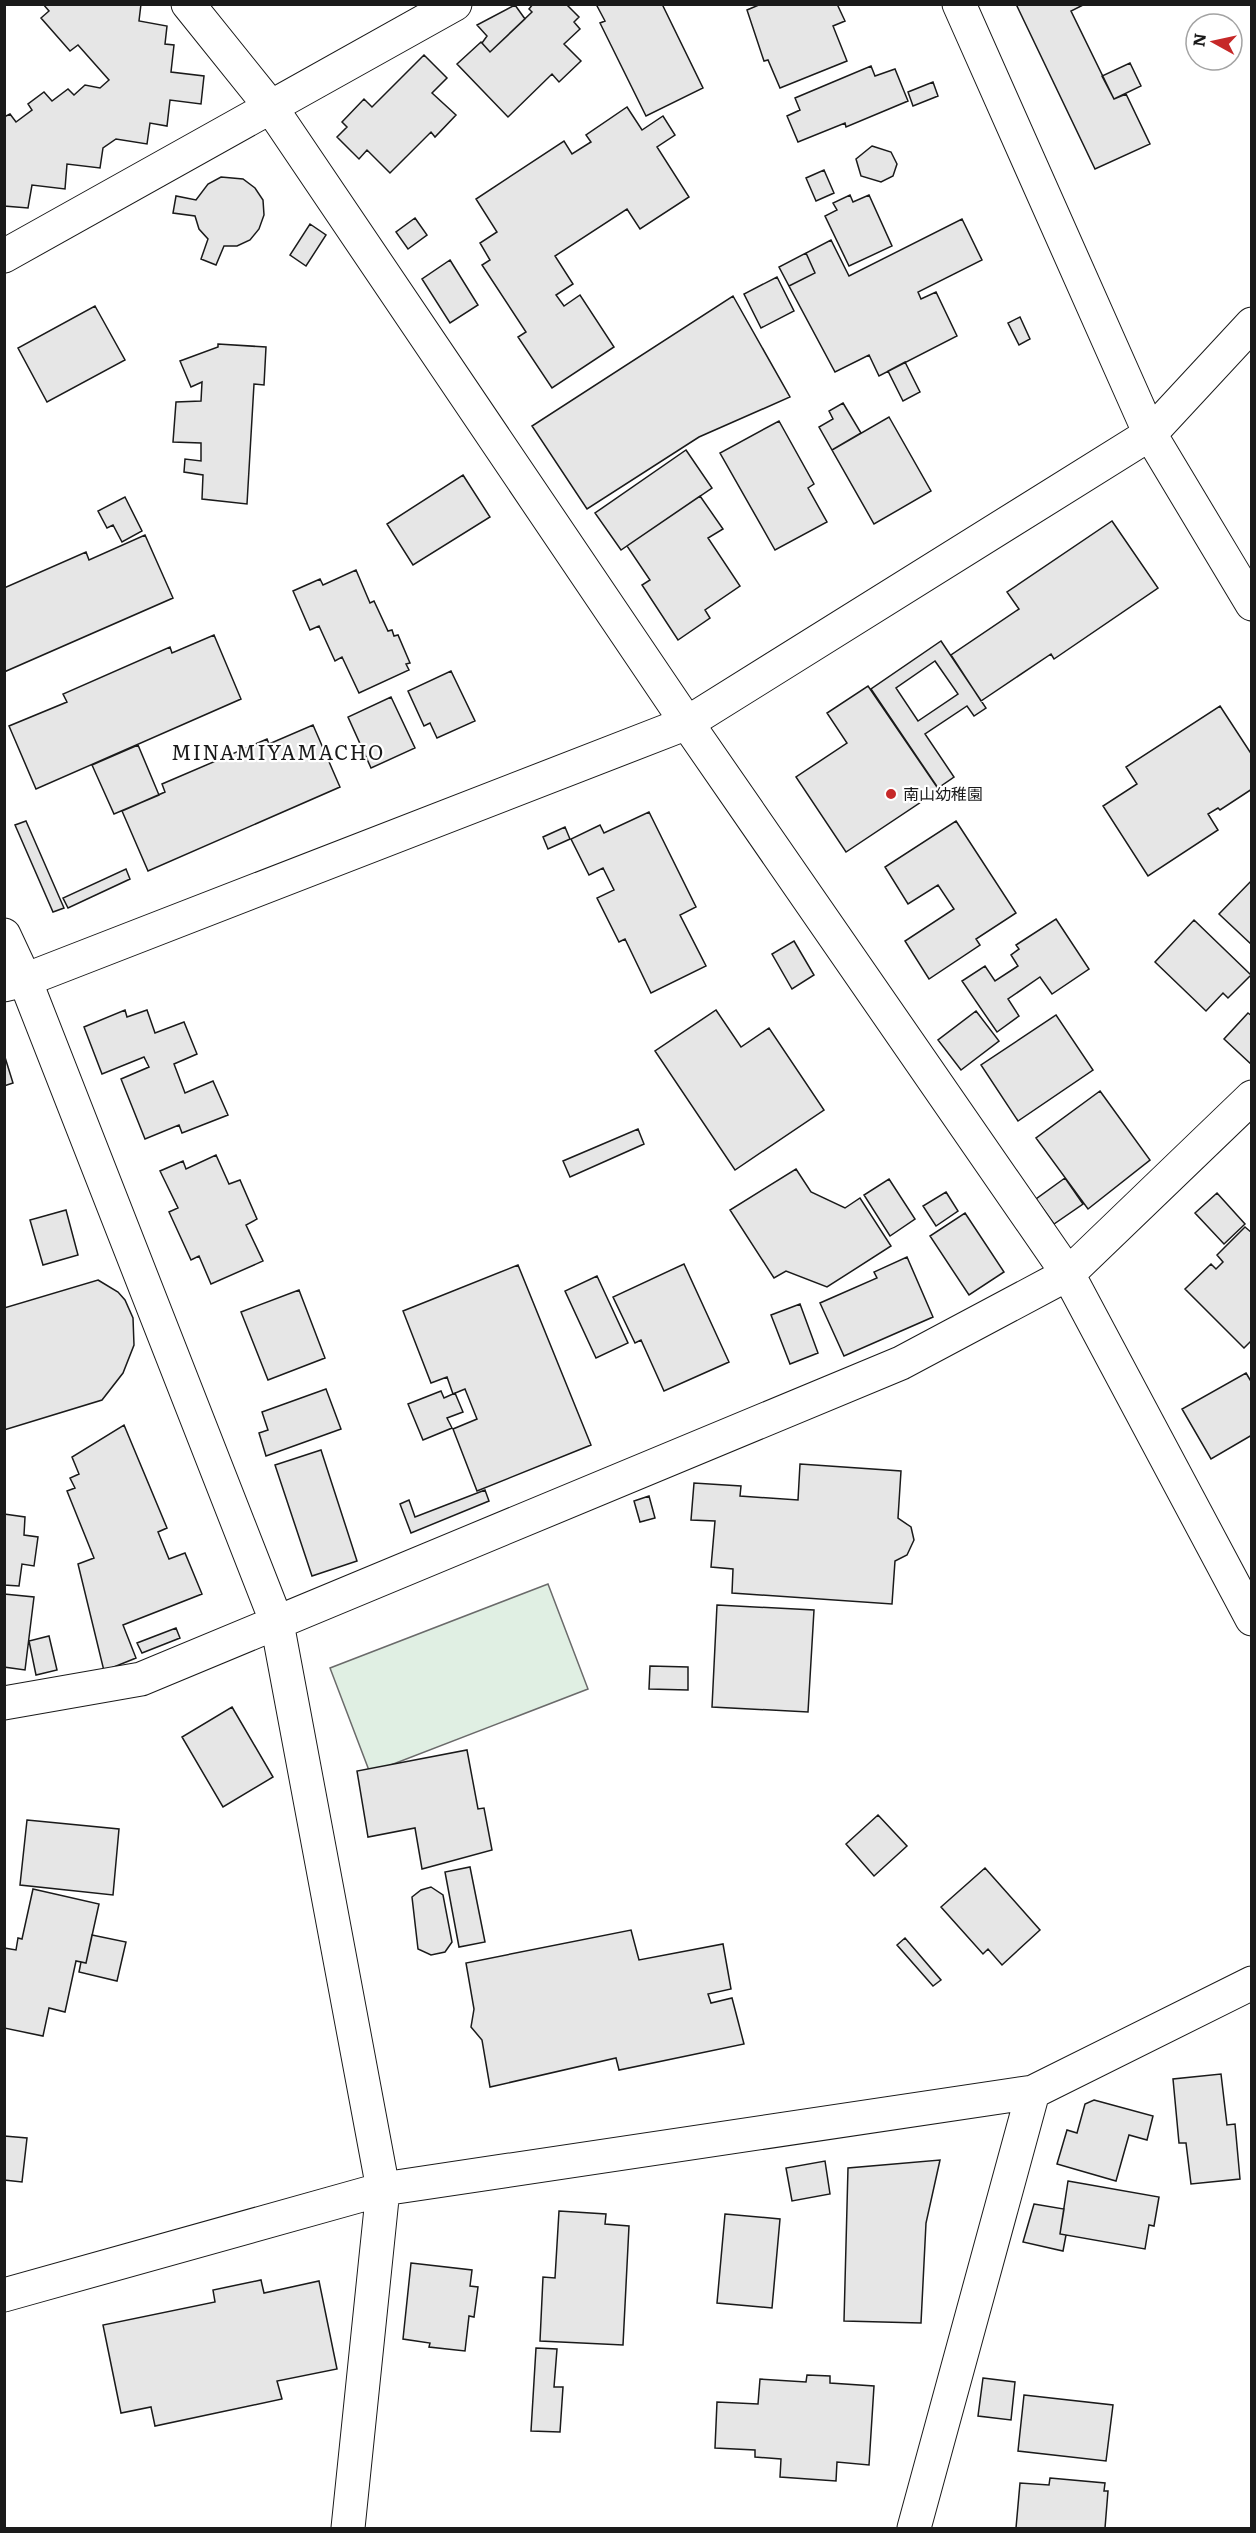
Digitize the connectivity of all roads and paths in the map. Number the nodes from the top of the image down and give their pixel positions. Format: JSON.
{"nodes":[{"id":1,"x":188,"y":4,"type":"edge"},
{"id":2,"x":455,"y":4,"type":"edge"},
{"id":3,"x":959,"y":4,"type":"edge"},
{"id":4,"x":270,"y":106,"type":"junction"},
{"id":5,"x":4,"y":256,"type":"edge"},
{"id":6,"x":1251,"y":324,"type":"edge"},
{"id":7,"x":1150,"y":434,"type":"junction"},
{"id":8,"x":1251,"y":604,"type":"edge"},
{"id":9,"x":687,"y":723,"type":"junction"},
{"id":10,"x":4,"y":935,"type":"edge"},
{"id":11,"x":15,"y":982,"type":"edge"},
{"id":12,"x":1251,"y":1097,"type":"edge"},
{"id":13,"x":1068,"y":1274,"type":"junction"},
{"id":14,"x":1251,"y":1619,"type":"edge"},
{"id":15,"x":277,"y":1623,"type":"junction"},
{"id":16,"x":4,"y":1703,"type":"edge"},
{"id":17,"x":1251,"y":1983,"type":"edge"},
{"id":18,"x":1034,"y":2092,"type":"junction"},
{"id":19,"x":383,"y":2189,"type":"junction"},
{"id":20,"x":4,"y":2295,"type":"edge"},
{"id":21,"x":348,"y":2529,"type":"edge"},
{"id":22,"x":914,"y":2529,"type":"edge"}],
"edges":[{"from":1,"to":4,"type":"street"},
{"from":2,"to":4,"type":"street"},
{"from":3,"to":7,"type":"street"},
{"from":4,"to":5,"type":"street"},
{"from":4,"to":9,"type":"street"},
{"from":6,"to":7,"type":"street"},
{"from":7,"to":8,"type":"street"},
{"from":7,"to":9,"type":"street"},
{"from":9,"to":11,"type":"street"},
{"from":9,"to":13,"type":"street"},
{"from":10,"to":11,"type":"street"},
{"from":11,"to":15,"type":"street"},
{"from":12,"to":13,"type":"street"},
{"from":13,"to":14,"type":"street"},
{"from":13,"to":15,"type":"street"},
{"from":15,"to":16,"type":"street"},
{"from":15,"to":19,"type":"street"},
{"from":17,"to":18,"type":"street"},
{"from":18,"to":19,"type":"street"},
{"from":18,"to":22,"type":"street"},
{"from":19,"to":20,"type":"street"},
{"from":19,"to":21,"type":"street"}]}
